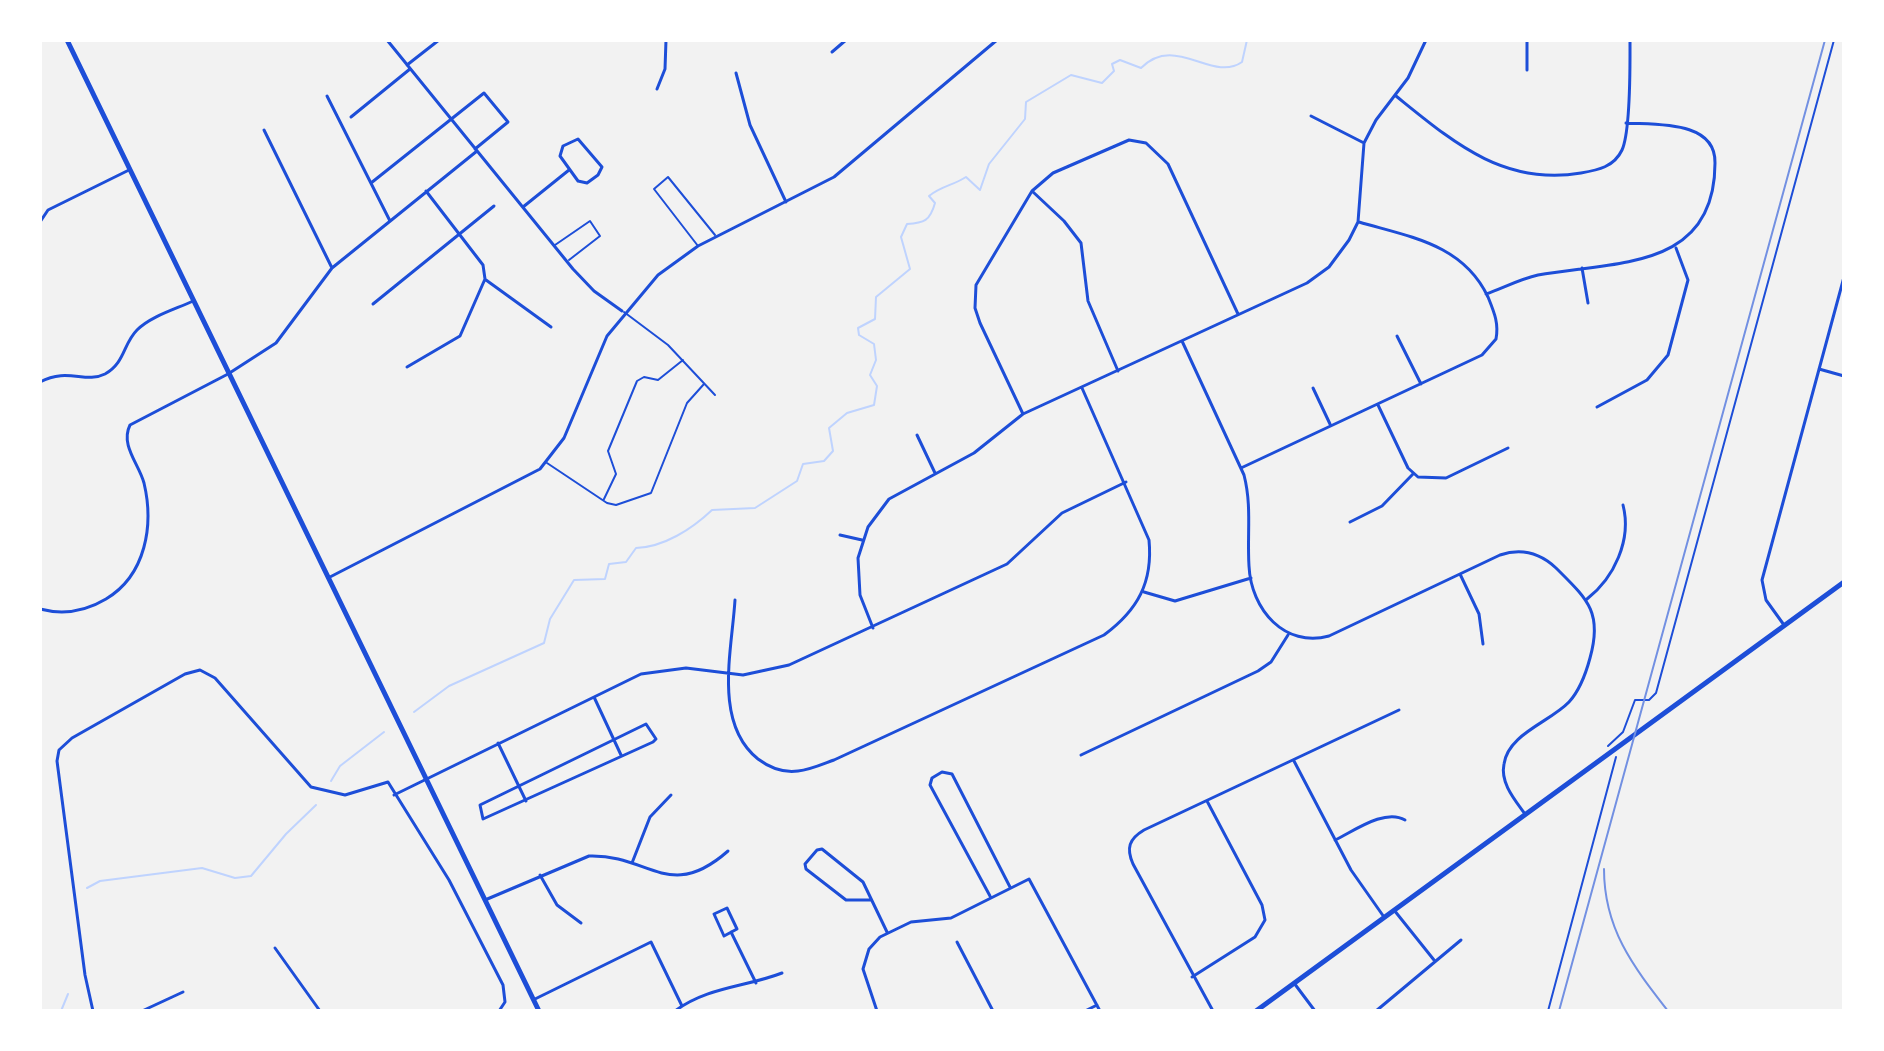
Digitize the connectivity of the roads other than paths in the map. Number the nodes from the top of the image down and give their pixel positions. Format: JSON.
{"nodes":[{"id":1,"x":67,"y":40,"type":"edge"},
{"id":2,"x":387,"y":40,"type":"edge"},
{"id":3,"x":439,"y":40,"type":"edge"},
{"id":4,"x":666,"y":40,"type":"edge"},
{"id":5,"x":846,"y":40,"type":"edge"},
{"id":6,"x":988,"y":40,"type":"edge"},
{"id":7,"x":997,"y":40,"type":"edge"},
{"id":8,"x":1426,"y":40,"type":"edge"},
{"id":9,"x":1527,"y":40,"type":"edge"},
{"id":10,"x":1630,"y":40,"type":"edge"},
{"id":11,"x":992,"y":45,"type":"junction"},
{"id":12,"x":832,"y":52,"type":"dead end"},
{"id":13,"x":409,"y":67,"type":"junction"},
{"id":14,"x":1527,"y":70,"type":"dead end"},
{"id":15,"x":736,"y":73,"type":"dead end"},
{"id":16,"x":657,"y":89,"type":"dead end"},
{"id":17,"x":327,"y":96,"type":"dead end"},
{"id":18,"x":1396,"y":96,"type":"junction"},
{"id":19,"x":1311,"y":116,"type":"dead end"},
{"id":20,"x":351,"y":117,"type":"dead end"},
{"id":21,"x":451,"y":119,"type":"junction"},
{"id":22,"x":1626,"y":123,"type":"junction"},
{"id":23,"x":264,"y":130,"type":"dead end"},
{"id":24,"x":1364,"y":143,"type":"junction"},
{"id":25,"x":476,"y":150,"type":"junction"},
{"id":26,"x":129,"y":170,"type":"junction"},
{"id":27,"x":569,"y":170,"type":"junction"},
{"id":28,"x":371,"y":183,"type":"junction"},
{"id":29,"x":426,"y":191,"type":"junction"},
{"id":30,"x":1032,"y":191,"type":"junction"},
{"id":31,"x":786,"y":202,"type":"junction"},
{"id":32,"x":494,"y":206,"type":"dead end"},
{"id":33,"x":523,"y":207,"type":"junction"},
{"id":34,"x":390,"y":221,"type":"junction"},
{"id":35,"x":40,"y":222,"type":"edge"},
{"id":36,"x":1358,"y":222,"type":"junction"},
{"id":37,"x":459,"y":234,"type":"junction"},
{"id":38,"x":716,"y":236,"type":"junction"},
{"id":39,"x":554,"y":246,"type":"junction"},
{"id":40,"x":698,"y":246,"type":"junction"},
{"id":41,"x":1676,"y":248,"type":"junction"},
{"id":42,"x":567,"y":262,"type":"junction"},
{"id":43,"x":332,"y":268,"type":"junction"},
{"id":44,"x":1582,"y":268,"type":"junction"},
{"id":45,"x":1844,"y":277,"type":"edge"},
{"id":46,"x":485,"y":279,"type":"junction"},
{"id":47,"x":1486,"y":294,"type":"junction"},
{"id":48,"x":193,"y":301,"type":"junction"},
{"id":49,"x":1588,"y":303,"type":"dead end"},
{"id":50,"x":373,"y":304,"type":"dead end"},
{"id":51,"x":624,"y":312,"type":"junction"},
{"id":52,"x":1238,"y":314,"type":"junction"},
{"id":53,"x":551,"y":327,"type":"dead end"},
{"id":54,"x":1397,"y":336,"type":"dead end"},
{"id":55,"x":1182,"y":341,"type":"junction"},
{"id":56,"x":683,"y":360,"type":"junction"},
{"id":57,"x":407,"y":367,"type":"dead end"},
{"id":58,"x":1819,"y":369,"type":"junction"},
{"id":59,"x":1118,"y":371,"type":"junction"},
{"id":60,"x":228,"y":374,"type":"junction"},
{"id":61,"x":1844,"y":376,"type":"edge"},
{"id":62,"x":40,"y":382,"type":"edge"},
{"id":63,"x":704,"y":384,"type":"junction"},
{"id":64,"x":1421,"y":384,"type":"junction"},
{"id":65,"x":1082,"y":388,"type":"junction"},
{"id":66,"x":1313,"y":388,"type":"dead end"},
{"id":67,"x":715,"y":395,"type":"dead end"},
{"id":68,"x":1377,"y":404,"type":"junction"},
{"id":69,"x":1597,"y":407,"type":"dead end"},
{"id":70,"x":1023,"y":414,"type":"junction"},
{"id":71,"x":1331,"y":426,"type":"junction"},
{"id":72,"x":917,"y":435,"type":"dead end"},
{"id":73,"x":1508,"y":448,"type":"dead end"},
{"id":74,"x":547,"y":463,"type":"junction"},
{"id":75,"x":1241,"y":468,"type":"junction"},
{"id":76,"x":935,"y":473,"type":"junction"},
{"id":77,"x":1413,"y":474,"type":"junction"},
{"id":78,"x":1126,"y":482,"type":"junction"},
{"id":79,"x":603,"y":500,"type":"junction"},
{"id":80,"x":1623,"y":505,"type":"dead end"},
{"id":81,"x":1350,"y":522,"type":"dead end"},
{"id":82,"x":840,"y":535,"type":"dead end"},
{"id":83,"x":862,"y":540,"type":"junction"},
{"id":84,"x":1460,"y":574,"type":"junction"},
{"id":85,"x":328,"y":578,"type":"junction"},
{"id":86,"x":1251,"y":578,"type":"junction"},
{"id":87,"x":1844,"y":582,"type":"edge"},
{"id":88,"x":1144,"y":591,"type":"junction"},
{"id":89,"x":1587,"y":599,"type":"junction"},
{"id":90,"x":735,"y":600,"type":"dead end"},
{"id":91,"x":40,"y":609,"type":"edge"},
{"id":92,"x":1784,"y":625,"type":"junction"},
{"id":93,"x":873,"y":628,"type":"junction"},
{"id":94,"x":1288,"y":635,"type":"junction"},
{"id":95,"x":1483,"y":644,"type":"dead end"},
{"id":96,"x":731,"y":674,"type":"junction"},
{"id":97,"x":594,"y":697,"type":"junction"},
{"id":98,"x":1399,"y":710,"type":"dead end"},
{"id":99,"x":614,"y":739,"type":"junction"},
{"id":100,"x":498,"y":743,"type":"junction"},
{"id":101,"x":1081,"y":755,"type":"dead end"},
{"id":102,"x":621,"y":757,"type":"junction"},
{"id":103,"x":1294,"y":761,"type":"junction"},
{"id":104,"x":425,"y":778,"type":"junction"},
{"id":105,"x":519,"y":785,"type":"junction"},
{"id":106,"x":394,"y":795,"type":"junction"},
{"id":107,"x":671,"y":795,"type":"dead end"},
{"id":108,"x":526,"y":801,"type":"junction"},
{"id":109,"x":1207,"y":801,"type":"junction"},
{"id":110,"x":1525,"y":814,"type":"junction"},
{"id":111,"x":1405,"y":820,"type":"dead end"},
{"id":112,"x":1335,"y":840,"type":"junction"},
{"id":113,"x":728,"y":851,"type":"dead end"},
{"id":114,"x":632,"y":863,"type":"junction"},
{"id":115,"x":540,"y":875,"type":"junction"},
{"id":116,"x":1010,"y":887,"type":"junction"},
{"id":117,"x":991,"y":897,"type":"junction"},
{"id":118,"x":485,"y":900,"type":"junction"},
{"id":119,"x":870,"y":900,"type":"junction"},
{"id":120,"x":1394,"y":910,"type":"junction"},
{"id":121,"x":1384,"y":917,"type":"junction"},
{"id":122,"x":581,"y":923,"type":"dead end"},
{"id":123,"x":731,"y":932,"type":"junction"},
{"id":124,"x":887,"y":932,"type":"junction"},
{"id":125,"x":1461,"y":940,"type":"dead end"},
{"id":126,"x":957,"y":942,"type":"dead end"},
{"id":127,"x":275,"y":948,"type":"dead end"},
{"id":128,"x":1434,"y":961,"type":"junction"},
{"id":129,"x":782,"y":973,"type":"dead end"},
{"id":130,"x":1191,"y":977,"type":"junction"},
{"id":131,"x":756,"y":983,"type":"junction"},
{"id":132,"x":1294,"y":983,"type":"junction"},
{"id":133,"x":183,"y":992,"type":"dead end"},
{"id":134,"x":533,"y":999,"type":"junction"},
{"id":135,"x":1097,"y":1005,"type":"junction"},
{"id":136,"x":682,"y":1006,"type":"junction"},
{"id":137,"x":93,"y":1011,"type":"edge"},
{"id":138,"x":142,"y":1011,"type":"edge"},
{"id":139,"x":320,"y":1011,"type":"edge"},
{"id":140,"x":499,"y":1011,"type":"edge"},
{"id":141,"x":539,"y":1011,"type":"edge"},
{"id":142,"x":675,"y":1011,"type":"edge"},
{"id":143,"x":877,"y":1011,"type":"edge"},
{"id":144,"x":993,"y":1011,"type":"edge"},
{"id":145,"x":1085,"y":1011,"type":"edge"},
{"id":146,"x":1100,"y":1011,"type":"edge"},
{"id":147,"x":1213,"y":1011,"type":"edge"},
{"id":148,"x":1256,"y":1011,"type":"edge"},
{"id":149,"x":1315,"y":1011,"type":"edge"},
{"id":150,"x":1376,"y":1011,"type":"edge"}],
"edges":[{"from":1,"to":26,"type":"main road"},
{"from":2,"to":13,"type":"street"},
{"from":3,"to":13,"type":"street"},
{"from":4,"to":16,"type":"street"},
{"from":5,"to":12,"type":"street"},
{"from":6,"to":11,"type":"street"},
{"from":7,"to":11,"type":"street"},
{"from":8,"to":18,"type":"street"},
{"from":9,"to":14,"type":"street"},
{"from":10,"to":22,"type":"street"},
{"from":11,"to":31,"type":"street"},
{"from":13,"to":20,"type":"street"},
{"from":13,"to":21,"type":"street"},
{"from":15,"to":31,"type":"street"},
{"from":17,"to":28,"type":"street"},
{"from":18,"to":22,"type":"street"},
{"from":18,"to":24,"type":"street"},
{"from":19,"to":24,"type":"street"},
{"from":21,"to":25,"type":"street"},
{"from":21,"to":25,"type":"street"},
{"from":21,"to":28,"type":"street"},
{"from":22,"to":41,"type":"street"},
{"from":23,"to":43,"type":"street"},
{"from":24,"to":36,"type":"street"},
{"from":25,"to":29,"type":"street"},
{"from":25,"to":33,"type":"street"},
{"from":26,"to":35,"type":"street"},
{"from":26,"to":48,"type":"main road"},
{"from":27,"to":27,"type":"street"},
{"from":27,"to":33,"type":"street"},
{"from":28,"to":34,"type":"street"},
{"from":29,"to":34,"type":"street"},
{"from":29,"to":37,"type":"street"},
{"from":30,"to":52,"type":"street"},
{"from":30,"to":59,"type":"street"},
{"from":30,"to":70,"type":"street"},
{"from":31,"to":38,"type":"street"},
{"from":32,"to":37,"type":"street"},
{"from":33,"to":39,"type":"street"},
{"from":34,"to":43,"type":"street"},
{"from":36,"to":47,"type":"street"},
{"from":36,"to":52,"type":"street"},
{"from":37,"to":46,"type":"street"},
{"from":37,"to":50,"type":"street"},
{"from":38,"to":40,"type":"street"},
{"from":38,"to":40,"type":"lane"},
{"from":39,"to":42,"type":"street"},
{"from":39,"to":42,"type":"lane"},
{"from":40,"to":51,"type":"street"},
{"from":41,"to":44,"type":"street"},
{"from":41,"to":69,"type":"street"},
{"from":42,"to":51,"type":"street"},
{"from":43,"to":60,"type":"street"},
{"from":44,"to":47,"type":"street"},
{"from":44,"to":49,"type":"street"},
{"from":45,"to":58,"type":"street"},
{"from":46,"to":53,"type":"street"},
{"from":46,"to":57,"type":"street"},
{"from":47,"to":64,"type":"street"},
{"from":48,"to":60,"type":"main road"},
{"from":48,"to":62,"type":"street"},
{"from":51,"to":56,"type":"lane"},
{"from":51,"to":74,"type":"street"},
{"from":52,"to":55,"type":"street"},
{"from":54,"to":64,"type":"street"},
{"from":55,"to":59,"type":"street"},
{"from":55,"to":75,"type":"street"},
{"from":56,"to":63,"type":"lane"},
{"from":56,"to":79,"type":"lane"},
{"from":58,"to":61,"type":"street"},
{"from":58,"to":92,"type":"street"},
{"from":59,"to":65,"type":"street"},
{"from":60,"to":85,"type":"main road"},
{"from":60,"to":91,"type":"street"},
{"from":63,"to":67,"type":"lane"},
{"from":63,"to":79,"type":"lane"},
{"from":64,"to":68,"type":"street"},
{"from":65,"to":70,"type":"street"},
{"from":65,"to":78,"type":"street"},
{"from":66,"to":71,"type":"street"},
{"from":68,"to":71,"type":"street"},
{"from":68,"to":77,"type":"street"},
{"from":70,"to":76,"type":"street"},
{"from":71,"to":75,"type":"street"},
{"from":72,"to":76,"type":"street"},
{"from":73,"to":77,"type":"street"},
{"from":74,"to":79,"type":"lane"},
{"from":74,"to":85,"type":"street"},
{"from":75,"to":86,"type":"street"},
{"from":76,"to":83,"type":"street"},
{"from":77,"to":81,"type":"street"},
{"from":78,"to":88,"type":"street"},
{"from":78,"to":93,"type":"street"},
{"from":80,"to":89,"type":"street"},
{"from":82,"to":83,"type":"street"},
{"from":83,"to":93,"type":"street"},
{"from":84,"to":89,"type":"street"},
{"from":84,"to":94,"type":"street"},
{"from":84,"to":95,"type":"street"},
{"from":85,"to":104,"type":"main road"},
{"from":86,"to":88,"type":"street"},
{"from":86,"to":94,"type":"street"},
{"from":87,"to":92,"type":"main road"},
{"from":88,"to":96,"type":"street"},
{"from":89,"to":110,"type":"street"},
{"from":90,"to":96,"type":"street"},
{"from":92,"to":110,"type":"main road"},
{"from":93,"to":96,"type":"street"},
{"from":94,"to":101,"type":"street"},
{"from":96,"to":97,"type":"street"},
{"from":97,"to":99,"type":"street"},
{"from":97,"to":100,"type":"street"},
{"from":98,"to":103,"type":"street"},
{"from":99,"to":102,"type":"street"},
{"from":99,"to":102,"type":"street"},
{"from":99,"to":105,"type":"street"},
{"from":100,"to":104,"type":"street"},
{"from":100,"to":105,"type":"street"},
{"from":102,"to":108,"type":"street"},
{"from":103,"to":109,"type":"street"},
{"from":103,"to":112,"type":"street"},
{"from":104,"to":106,"type":"street"},
{"from":104,"to":118,"type":"main road"},
{"from":105,"to":108,"type":"street"},
{"from":105,"to":108,"type":"street"},
{"from":106,"to":137,"type":"street"},
{"from":106,"to":140,"type":"street"},
{"from":107,"to":114,"type":"street"},
{"from":109,"to":130,"type":"street"},
{"from":109,"to":130,"type":"street"},
{"from":110,"to":120,"type":"main road"},
{"from":111,"to":112,"type":"street"},
{"from":112,"to":121,"type":"street"},
{"from":113,"to":114,"type":"street"},
{"from":114,"to":115,"type":"street"},
{"from":115,"to":118,"type":"street"},
{"from":115,"to":122,"type":"street"},
{"from":116,"to":117,"type":"street"},
{"from":116,"to":117,"type":"street"},
{"from":116,"to":135,"type":"street"},
{"from":117,"to":124,"type":"street"},
{"from":118,"to":134,"type":"main road"},
{"from":119,"to":119,"type":"street"},
{"from":119,"to":124,"type":"street"},
{"from":120,"to":121,"type":"main road"},
{"from":120,"to":128,"type":"street"},
{"from":121,"to":132,"type":"main road"},
{"from":123,"to":123,"type":"street"},
{"from":123,"to":131,"type":"street"},
{"from":124,"to":143,"type":"street"},
{"from":125,"to":128,"type":"street"},
{"from":126,"to":144,"type":"street"},
{"from":127,"to":139,"type":"street"},
{"from":128,"to":150,"type":"street"},
{"from":129,"to":131,"type":"street"},
{"from":130,"to":147,"type":"street"},
{"from":131,"to":136,"type":"street"},
{"from":132,"to":148,"type":"main road"},
{"from":132,"to":149,"type":"street"},
{"from":133,"to":138,"type":"street"},
{"from":134,"to":136,"type":"street"},
{"from":134,"to":141,"type":"main road"},
{"from":135,"to":145,"type":"street"},
{"from":135,"to":146,"type":"street"},
{"from":136,"to":142,"type":"street"}]}
